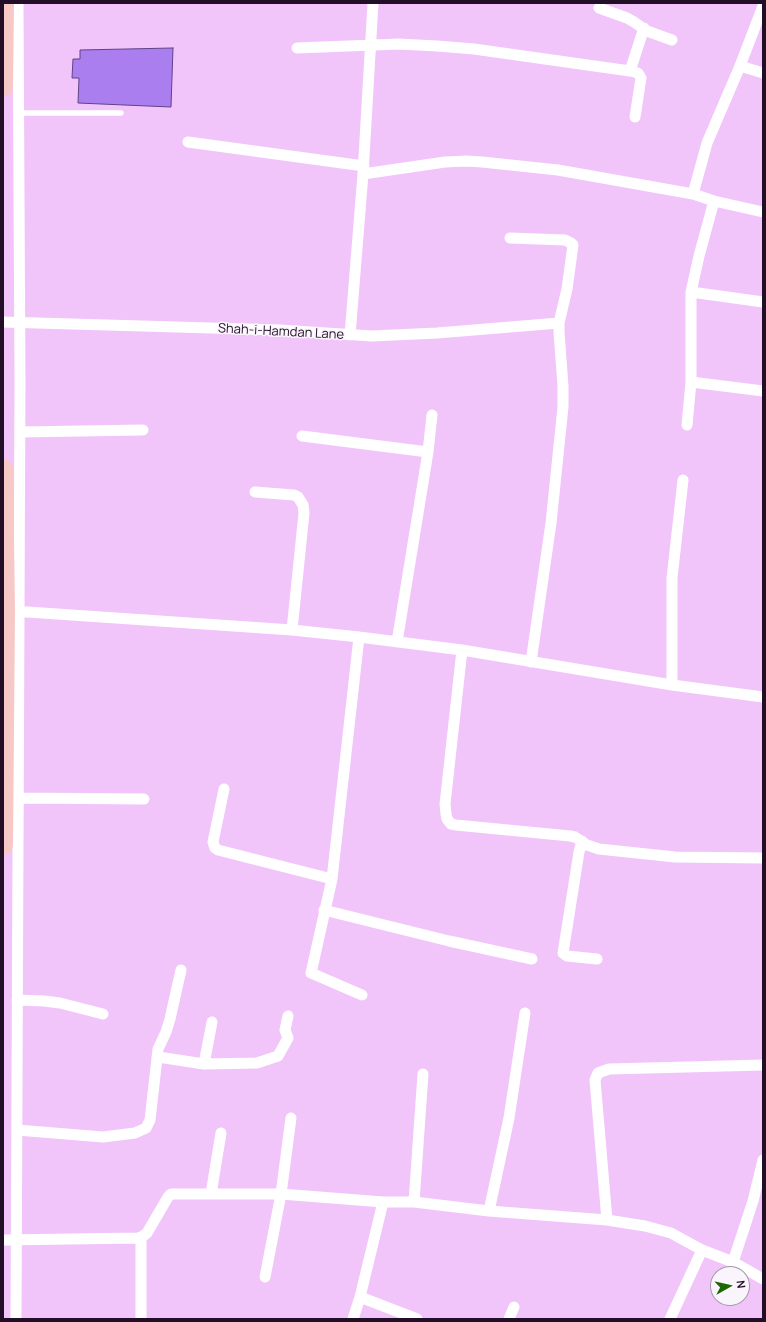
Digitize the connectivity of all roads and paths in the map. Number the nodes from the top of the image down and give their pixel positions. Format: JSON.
{"nodes":[{"id":1,"x":4,"y":3,"type":"edge"},
{"id":2,"x":18,"y":3,"type":"edge"},
{"id":3,"x":373,"y":3,"type":"edge"},
{"id":4,"x":763,"y":6,"type":"edge"},
{"id":5,"x":598,"y":8,"type":"dead end"},
{"id":6,"x":644,"y":28,"type":"junction"},
{"id":7,"x":672,"y":40,"type":"dead end"},
{"id":8,"x":371,"y":45,"type":"junction"},
{"id":9,"x":296,"y":48,"type":"dead end"},
{"id":10,"x":11,"y":49,"type":"edge"},
{"id":11,"x":740,"y":66,"type":"junction"},
{"id":12,"x":630,"y":71,"type":"junction"},
{"id":13,"x":763,"y":73,"type":"edge"},
{"id":14,"x":3,"y":87,"type":"edge"},
{"id":15,"x":18,"y":113,"type":"junction"},
{"id":16,"x":121,"y":113,"type":"dead end"},
{"id":17,"x":635,"y":117,"type":"dead end"},
{"id":18,"x":188,"y":142,"type":"dead end"},
{"id":19,"x":363,"y":170,"type":"junction"},
{"id":20,"x":693,"y":194,"type":"junction"},
{"id":21,"x":714,"y":201,"type":"junction"},
{"id":22,"x":763,"y":212,"type":"edge"},
{"id":23,"x":510,"y":238,"type":"dead end"},
{"id":24,"x":691,"y":292,"type":"junction"},
{"id":25,"x":763,"y":302,"type":"edge"},
{"id":26,"x":3,"y":322,"type":"edge"},
{"id":27,"x":20,"y":322,"type":"junction"},
{"id":28,"x":559,"y":323,"type":"junction"},
{"id":29,"x":350,"y":335,"type":"junction"},
{"id":30,"x":691,"y":382,"type":"junction"},
{"id":31,"x":763,"y":391,"type":"edge"},
{"id":32,"x":432,"y":415,"type":"dead end"},
{"id":33,"x":687,"y":425,"type":"dead end"},
{"id":34,"x":143,"y":430,"type":"dead end"},
{"id":35,"x":20,"y":432,"type":"junction"},
{"id":36,"x":302,"y":436,"type":"dead end"},
{"id":37,"x":428,"y":452,"type":"junction"},
{"id":38,"x":3,"y":469,"type":"edge"},
{"id":39,"x":683,"y":480,"type":"dead end"},
{"id":40,"x":255,"y":492,"type":"dead end"},
{"id":41,"x":12,"y":611,"type":"junction"},
{"id":42,"x":292,"y":630,"type":"junction"},
{"id":43,"x":359,"y":637,"type":"junction"},
{"id":44,"x":397,"y":642,"type":"junction"},
{"id":45,"x":462,"y":650,"type":"junction"},
{"id":46,"x":531,"y":662,"type":"junction"},
{"id":47,"x":672,"y":685,"type":"junction"},
{"id":48,"x":763,"y":698,"type":"edge"},
{"id":49,"x":224,"y":789,"type":"dead end"},
{"id":50,"x":18,"y":798,"type":"junction"},
{"id":51,"x":144,"y":799,"type":"dead end"},
{"id":52,"x":582,"y":841,"type":"junction"},
{"id":53,"x":3,"y":845,"type":"edge"},
{"id":54,"x":763,"y":858,"type":"edge"},
{"id":55,"x":332,"y":879,"type":"junction"},
{"id":56,"x":324,"y":910,"type":"junction"},
{"id":57,"x":532,"y":959,"type":"dead end"},
{"id":58,"x":597,"y":959,"type":"dead end"},
{"id":59,"x":181,"y":970,"type":"dead end"},
{"id":60,"x":362,"y":995,"type":"dead end"},
{"id":61,"x":17,"y":1000,"type":"junction"},
{"id":62,"x":525,"y":1013,"type":"dead end"},
{"id":63,"x":103,"y":1014,"type":"dead end"},
{"id":64,"x":288,"y":1016,"type":"dead end"},
{"id":65,"x":212,"y":1022,"type":"dead end"},
{"id":66,"x":158,"y":1058,"type":"junction"},
{"id":67,"x":204,"y":1064,"type":"junction"},
{"id":68,"x":763,"y":1065,"type":"edge"},
{"id":69,"x":423,"y":1074,"type":"dead end"},
{"id":70,"x":291,"y":1118,"type":"dead end"},
{"id":71,"x":18,"y":1130,"type":"junction"},
{"id":72,"x":221,"y":1133,"type":"dead end"},
{"id":73,"x":763,"y":1160,"type":"edge"},
{"id":74,"x":211,"y":1194,"type":"junction"},
{"id":75,"x":281,"y":1194,"type":"junction"},
{"id":76,"x":382,"y":1202,"type":"junction"},
{"id":77,"x":414,"y":1202,"type":"junction"},
{"id":78,"x":489,"y":1211,"type":"junction"},
{"id":79,"x":607,"y":1220,"type":"junction"},
{"id":80,"x":141,"y":1238,"type":"junction"},
{"id":81,"x":3,"y":1240,"type":"edge"},
{"id":82,"x":17,"y":1240,"type":"junction"},
{"id":83,"x":702,"y":1250,"type":"junction"},
{"id":84,"x":733,"y":1262,"type":"junction"},
{"id":85,"x":265,"y":1277,"type":"dead end"},
{"id":86,"x":763,"y":1279,"type":"edge"},
{"id":87,"x":360,"y":1297,"type":"junction"},
{"id":88,"x":514,"y":1307,"type":"dead end"},
{"id":89,"x":16,"y":1319,"type":"edge"},
{"id":90,"x":141,"y":1319,"type":"edge"},
{"id":91,"x":353,"y":1319,"type":"edge"},
{"id":92,"x":417,"y":1319,"type":"edge"},
{"id":93,"x":509,"y":1319,"type":"edge"},
{"id":94,"x":670,"y":1319,"type":"edge"}],
"edges":[{"from":1,"to":10,"type":"highway"},
{"from":2,"to":10,"type":"street"},
{"from":3,"to":8,"type":"street"},
{"from":4,"to":11,"type":"street"},
{"from":5,"to":6,"type":"street"},
{"from":6,"to":7,"type":"street"},
{"from":6,"to":12,"type":"street"},
{"from":8,"to":9,"type":"street"},
{"from":8,"to":12,"type":"street"},
{"from":8,"to":19,"type":"street"},
{"from":10,"to":14,"type":"highway"},
{"from":10,"to":15,"type":"street"},
{"from":11,"to":13,"type":"street"},
{"from":11,"to":20,"type":"street"},
{"from":12,"to":17,"type":"street"},
{"from":15,"to":16,"type":"lane"},
{"from":15,"to":27,"type":"street"},
{"from":18,"to":19,"type":"street"},
{"from":19,"to":20,"type":"street"},
{"from":19,"to":29,"type":"street"},
{"from":20,"to":21,"type":"street"},
{"from":21,"to":22,"type":"street"},
{"from":21,"to":24,"type":"street"},
{"from":23,"to":28,"type":"street"},
{"from":24,"to":25,"type":"street"},
{"from":24,"to":30,"type":"street"},
{"from":26,"to":27,"type":"street","name":"Shah-i-Hamdan Lane"},
{"from":27,"to":29,"type":"street","name":"Shah-i-Hamdan Lane"},
{"from":27,"to":35,"type":"street"},
{"from":28,"to":29,"type":"street","name":"Shah-i-Hamdan Lane"},
{"from":28,"to":46,"type":"street"},
{"from":30,"to":31,"type":"street"},
{"from":30,"to":33,"type":"street"},
{"from":32,"to":37,"type":"street"},
{"from":34,"to":35,"type":"street"},
{"from":35,"to":41,"type":"street"},
{"from":36,"to":37,"type":"street"},
{"from":37,"to":44,"type":"street"},
{"from":38,"to":41,"type":"highway"},
{"from":39,"to":47,"type":"street"},
{"from":40,"to":42,"type":"street"},
{"from":41,"to":42,"type":"street"},
{"from":41,"to":50,"type":"street"},
{"from":41,"to":53,"type":"highway"},
{"from":42,"to":43,"type":"street"},
{"from":43,"to":44,"type":"street"},
{"from":43,"to":55,"type":"street"},
{"from":44,"to":45,"type":"street"},
{"from":45,"to":46,"type":"street"},
{"from":45,"to":52,"type":"street"},
{"from":46,"to":47,"type":"street"},
{"from":47,"to":48,"type":"street"},
{"from":49,"to":55,"type":"street"},
{"from":50,"to":51,"type":"street"},
{"from":50,"to":61,"type":"street"},
{"from":52,"to":54,"type":"street"},
{"from":52,"to":58,"type":"street"},
{"from":55,"to":56,"type":"street"},
{"from":56,"to":57,"type":"street"},
{"from":56,"to":60,"type":"street"},
{"from":59,"to":66,"type":"street"},
{"from":61,"to":63,"type":"street"},
{"from":61,"to":71,"type":"street"},
{"from":62,"to":78,"type":"street"},
{"from":64,"to":67,"type":"street"},
{"from":65,"to":67,"type":"street"},
{"from":66,"to":67,"type":"street"},
{"from":66,"to":71,"type":"street"},
{"from":68,"to":79,"type":"street"},
{"from":69,"to":77,"type":"street"},
{"from":70,"to":75,"type":"street"},
{"from":71,"to":82,"type":"street"},
{"from":72,"to":74,"type":"street"},
{"from":73,"to":84,"type":"street"},
{"from":74,"to":75,"type":"street"},
{"from":74,"to":80,"type":"street"},
{"from":75,"to":76,"type":"street"},
{"from":75,"to":85,"type":"street"},
{"from":76,"to":77,"type":"street"},
{"from":76,"to":87,"type":"street"},
{"from":77,"to":78,"type":"street"},
{"from":78,"to":79,"type":"street"},
{"from":79,"to":83,"type":"street"},
{"from":80,"to":82,"type":"street"},
{"from":80,"to":90,"type":"street"},
{"from":81,"to":82,"type":"street"},
{"from":82,"to":89,"type":"street"},
{"from":83,"to":84,"type":"street"},
{"from":83,"to":94,"type":"street"},
{"from":84,"to":86,"type":"street"},
{"from":87,"to":91,"type":"street"},
{"from":87,"to":92,"type":"street"},
{"from":88,"to":93,"type":"street"}]}
